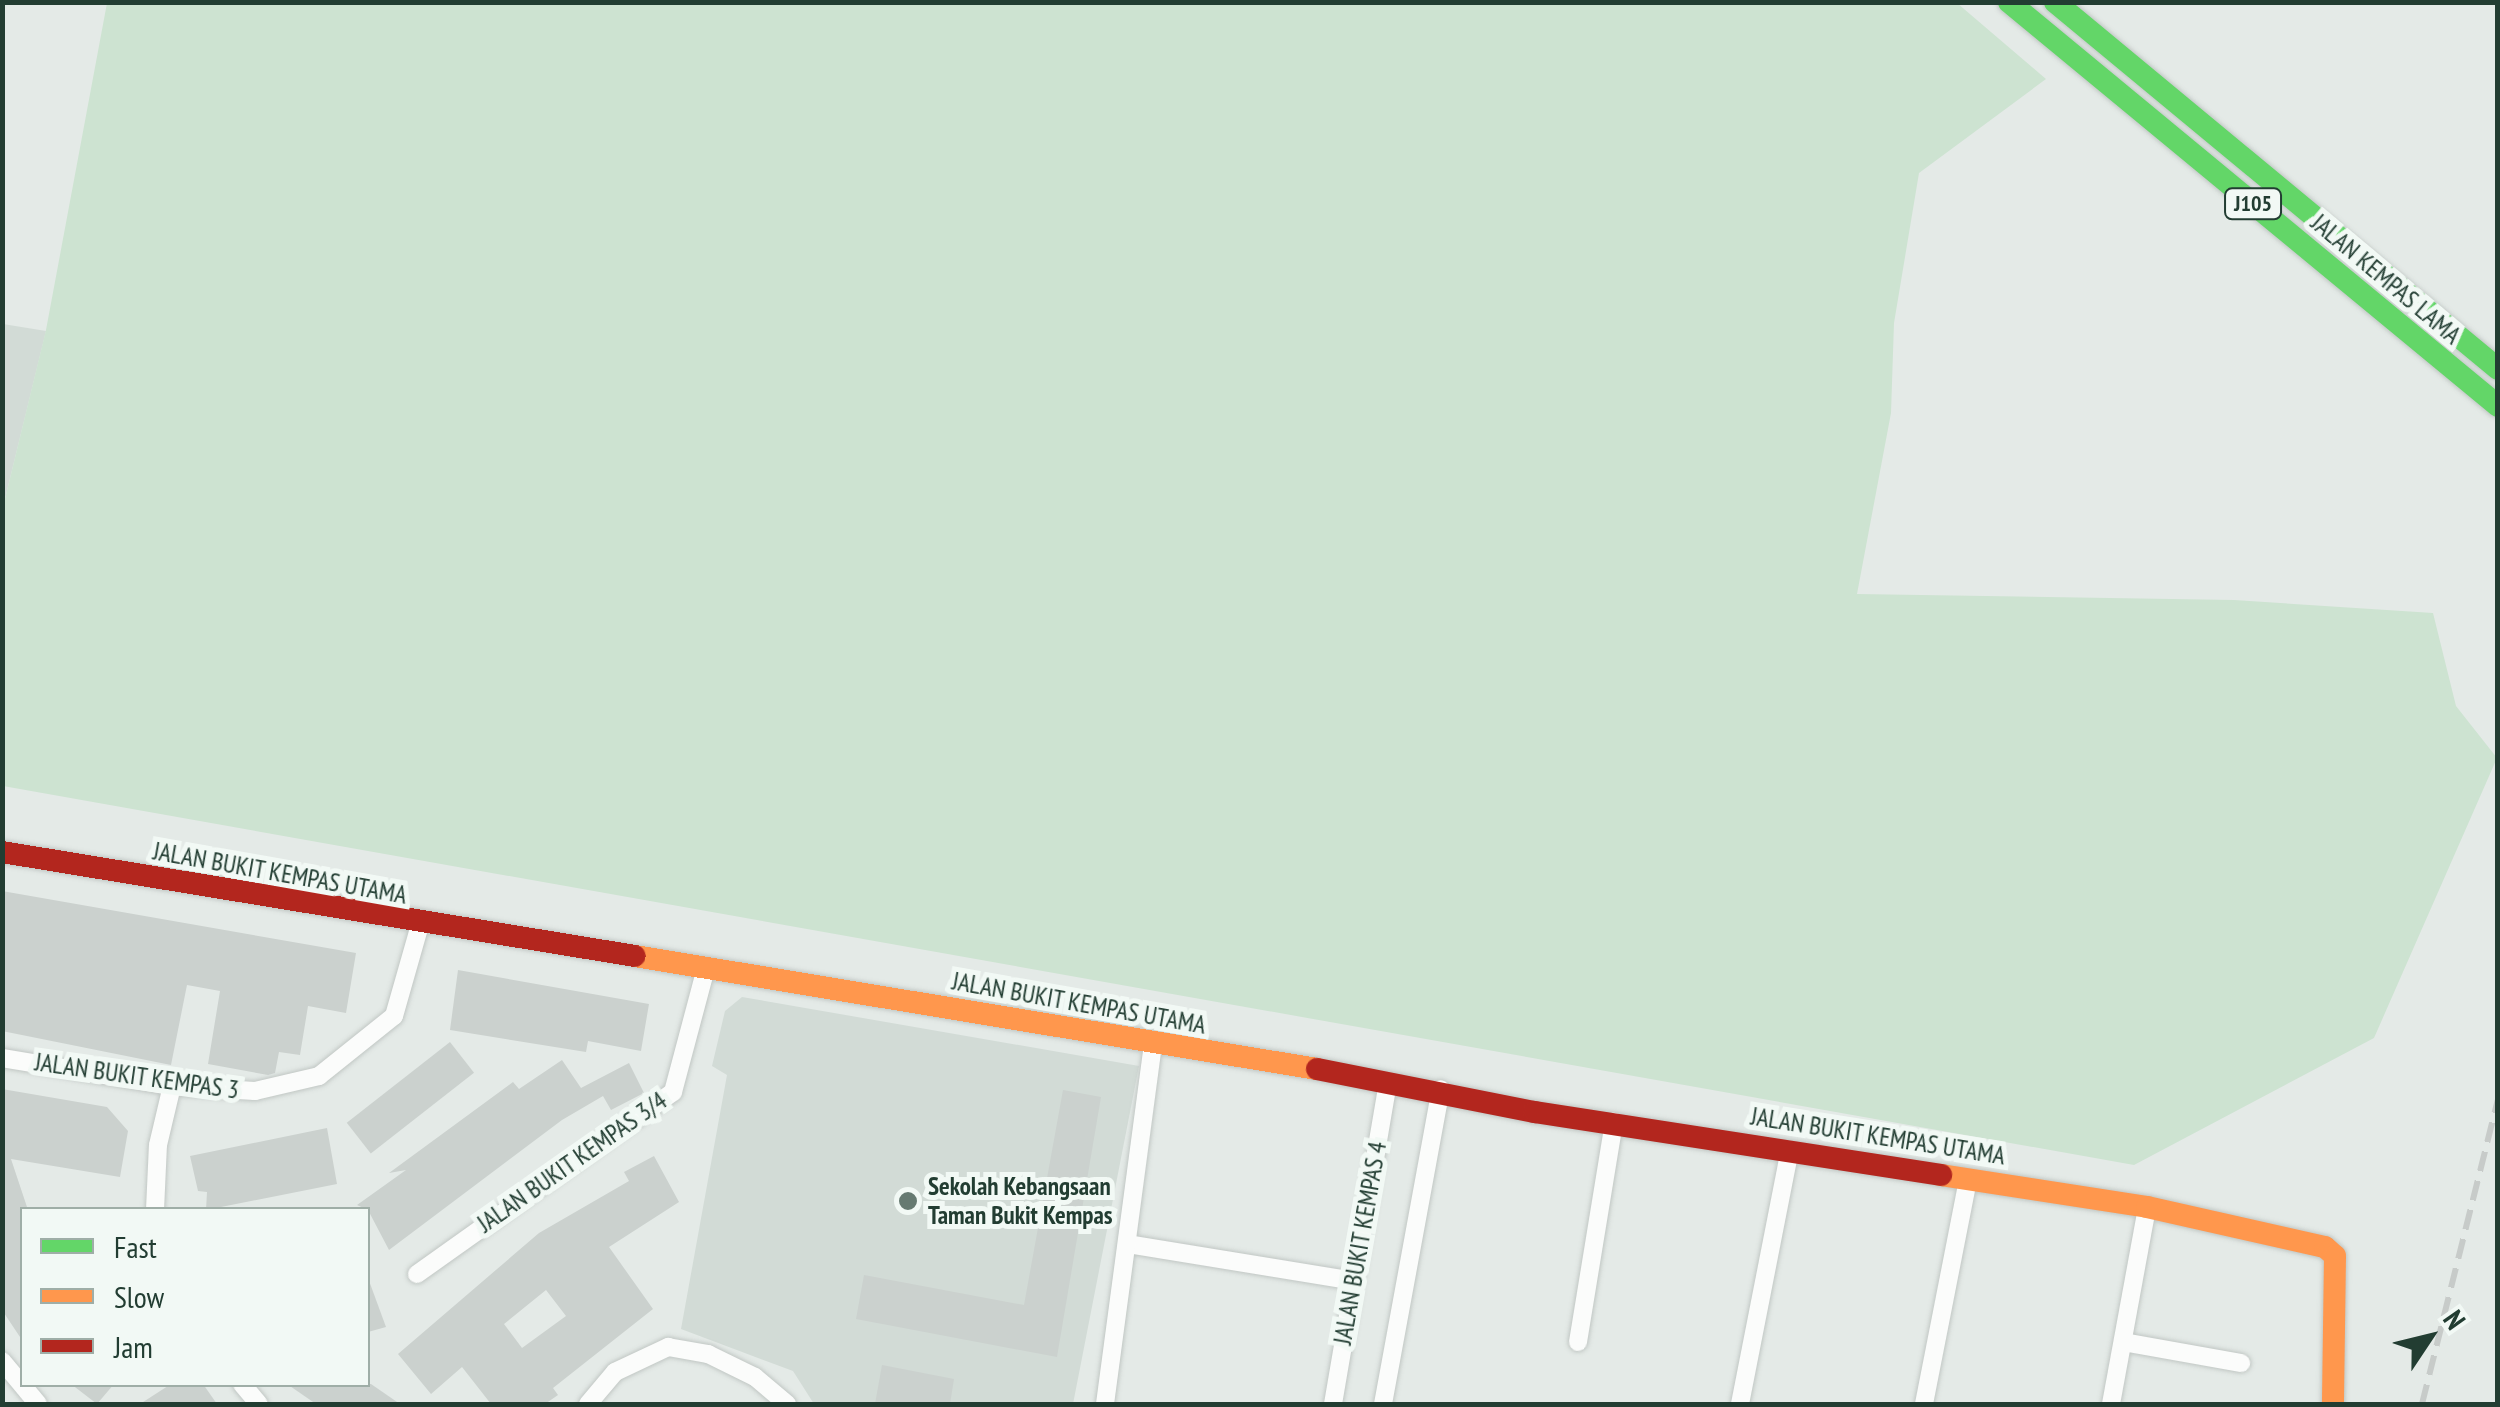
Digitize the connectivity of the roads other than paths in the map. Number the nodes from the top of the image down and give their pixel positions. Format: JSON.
{"nodes":[{"id":1,"x":2008,"y":2,"type":"edge"},
{"id":2,"x":2055,"y":2,"type":"edge"},
{"id":3,"x":2498,"y":370,"type":"edge"},
{"id":4,"x":2498,"y":406,"type":"edge"},
{"id":5,"x":2,"y":852,"type":"edge"},
{"id":6,"x":420,"y":925,"type":"junction"},
{"id":7,"x":706,"y":968,"type":"junction"},
{"id":8,"x":1153,"y":1044,"type":"junction"},
{"id":9,"x":2,"y":1058,"type":"edge"},
{"id":10,"x":1388,"y":1082,"type":"junction"},
{"id":11,"x":172,"y":1086,"type":"junction"},
{"id":12,"x":1441,"y":1089,"type":"junction"},
{"id":13,"x":1614,"y":1122,"type":"junction"},
{"id":14,"x":1790,"y":1150,"type":"junction"},
{"id":15,"x":1968,"y":1179,"type":"junction"},
{"id":16,"x":155,"y":1207,"type":"edge"},
{"id":17,"x":2147,"y":1207,"type":"junction"},
{"id":18,"x":1128,"y":1244,"type":"junction"},
{"id":19,"x":417,"y":1274,"type":"dead end"},
{"id":20,"x":1354,"y":1281,"type":"junction"},
{"id":21,"x":1578,"y":1342,"type":"dead end"},
{"id":22,"x":2123,"y":1342,"type":"junction"},
{"id":23,"x":2,"y":1361,"type":"edge"},
{"id":24,"x":2241,"y":1363,"type":"dead end"},
{"id":25,"x":20,"y":1382,"type":"edge"},
{"id":26,"x":588,"y":1404,"type":"edge"},
{"id":27,"x":787,"y":1404,"type":"edge"},
{"id":28,"x":1105,"y":1404,"type":"edge"},
{"id":29,"x":1333,"y":1404,"type":"edge"},
{"id":30,"x":1383,"y":1404,"type":"edge"},
{"id":31,"x":1740,"y":1404,"type":"edge"},
{"id":32,"x":1924,"y":1404,"type":"edge"},
{"id":33,"x":2111,"y":1404,"type":"edge"},
{"id":34,"x":2333,"y":1404,"type":"edge"}],
"edges":[{"from":1,"to":4,"type":"street","name":"JALAN KEMPAS LAMA","number":"J105"},
{"from":2,"to":3,"type":"street","name":"JALAN KEMPAS LAMA","number":"J105"},
{"from":5,"to":6,"type":"street","name":"JALAN BUKIT KEMPAS UTAMA"},
{"from":6,"to":7,"type":"street","name":"JALAN BUKIT KEMPAS UTAMA"},
{"from":6,"to":11,"type":"street","name":"JALAN BUKIT KEMPAS 3"},
{"from":7,"to":8,"type":"street","name":"JALAN BUKIT KEMPAS UTAMA"},
{"from":7,"to":19,"type":"street","name":"JALAN BUKIT KEMPAS 3/4"},
{"from":8,"to":10,"type":"street","name":"JALAN BUKIT KEMPAS UTAMA"},
{"from":8,"to":18,"type":"street"},
{"from":9,"to":11,"type":"street","name":"JALAN BUKIT KEMPAS 3"},
{"from":10,"to":12,"type":"street","name":"JALAN BUKIT KEMPAS UTAMA"},
{"from":10,"to":20,"type":"street","name":"JALAN BUKIT KEMPAS 4"},
{"from":11,"to":16,"type":"street"},
{"from":12,"to":13,"type":"street","name":"JALAN BUKIT KEMPAS UTAMA"},
{"from":12,"to":30,"type":"street","name":"JALAN BUKIT KEMPAS 4"},
{"from":13,"to":14,"type":"street","name":"JALAN BUKIT KEMPAS UTAMA"},
{"from":13,"to":21,"type":"street"},
{"from":14,"to":15,"type":"street","name":"JALAN BUKIT KEMPAS UTAMA"},
{"from":14,"to":31,"type":"street"},
{"from":15,"to":17,"type":"street","name":"JALAN BUKIT KEMPAS UTAMA"},
{"from":15,"to":32,"type":"street"},
{"from":17,"to":22,"type":"street"},
{"from":17,"to":34,"type":"street","name":"JALAN BUKIT KEMPAS UTAMA"},
{"from":18,"to":20,"type":"street"},
{"from":18,"to":28,"type":"street"},
{"from":20,"to":29,"type":"street","name":"JALAN BUKIT KEMPAS 4"},
{"from":22,"to":24,"type":"street"},
{"from":22,"to":33,"type":"street"},
{"from":23,"to":25,"type":"street"},
{"from":26,"to":27,"type":"street"}]}
